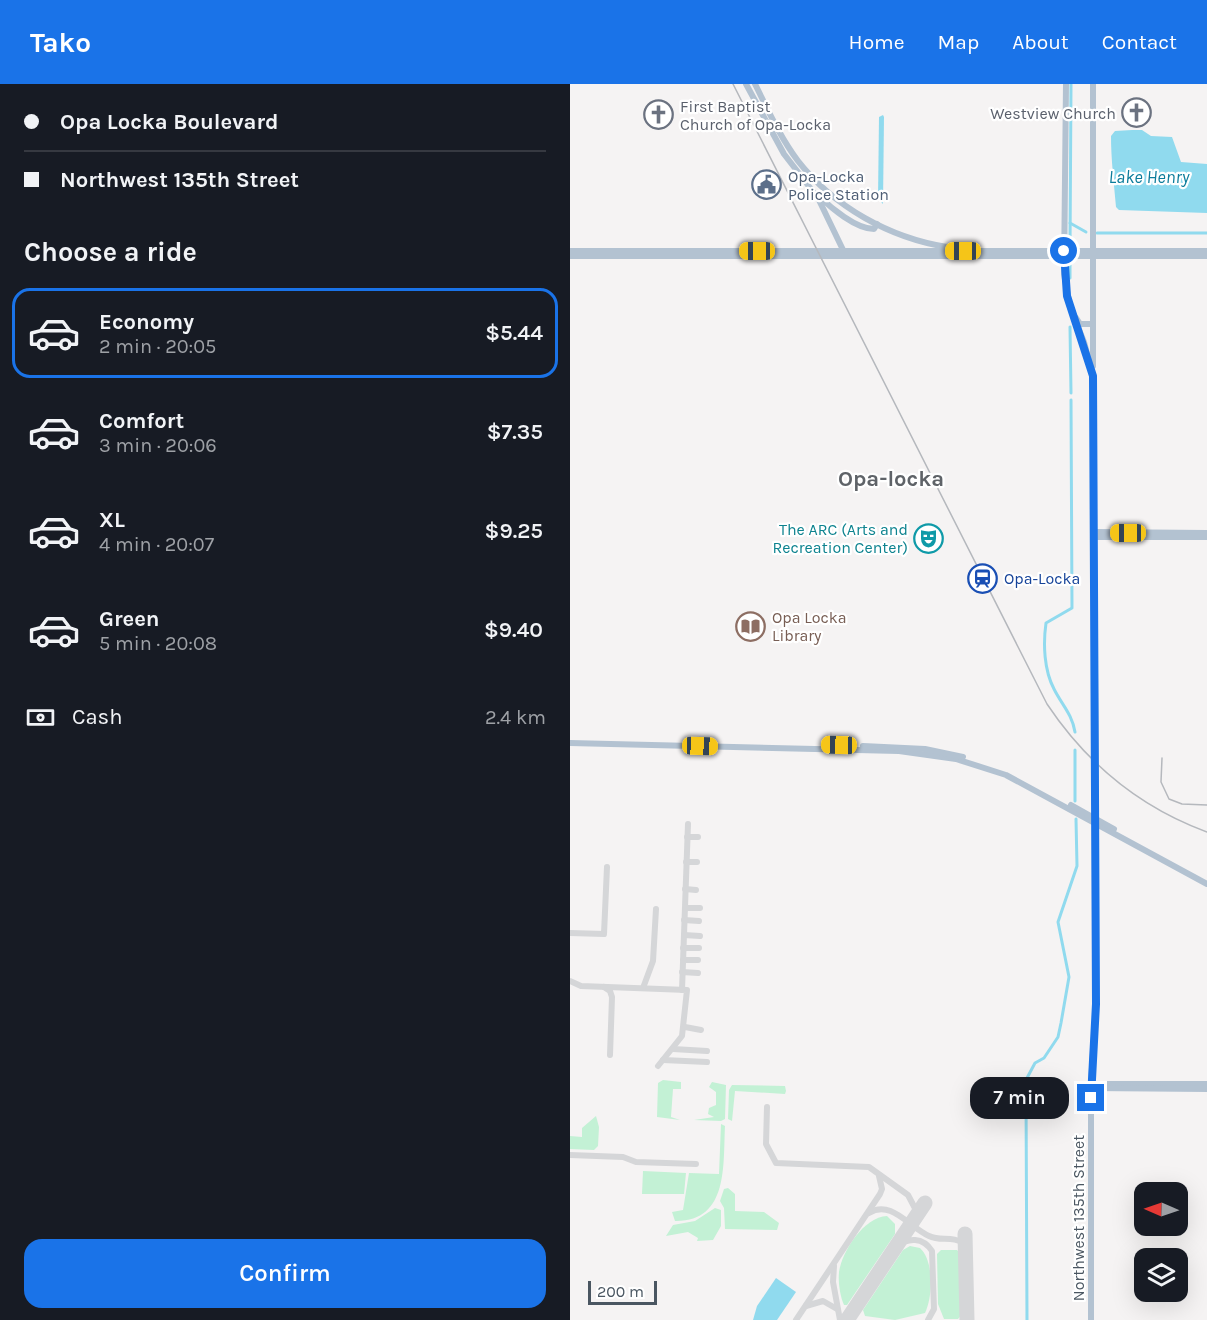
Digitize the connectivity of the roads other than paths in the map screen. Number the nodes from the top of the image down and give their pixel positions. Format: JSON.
{"nodes":[{"id":1,"x":746,"y":84,"type":"edge"},
{"id":2,"x":755,"y":84,"type":"edge"},
{"id":3,"x":1066,"y":84,"type":"edge"},
{"id":4,"x":1093,"y":84,"type":"edge"},
{"id":5,"x":810,"y":188,"type":"junction"},
{"id":6,"x":877,"y":224,"type":"junction"},
{"id":7,"x":570,"y":251,"type":"edge"},
{"id":8,"x":783,"y":251,"type":"junction"},
{"id":9,"x":963,"y":251,"type":"junction"},
{"id":10,"x":1207,"y":251,"type":"edge"},
{"id":11,"x":845,"y":253,"type":"junction"},
{"id":12,"x":913,"y":253,"type":"junction"},
{"id":13,"x":1068,"y":253,"type":"junction"},
{"id":14,"x":1092,"y":253,"type":"junction"},
{"id":15,"x":570,"y":256,"type":"edge"},
{"id":16,"x":776,"y":256,"type":"junction"},
{"id":17,"x":1207,"y":256,"type":"edge"},
{"id":18,"x":1066,"y":293,"type":"junction"},
{"id":19,"x":1092,"y":324,"type":"junction"},
{"id":20,"x":1093,"y":376,"type":"junction"},
{"id":21,"x":1094,"y":535,"type":"junction"},
{"id":22,"x":1207,"y":535,"type":"edge"},
{"id":23,"x":570,"y":741,"type":"edge"},
{"id":24,"x":1096,"y":821,"type":"junction"},
{"id":25,"x":1207,"y":880,"type":"edge"},
{"id":26,"x":1207,"y":884,"type":"edge"},
{"id":27,"x":1207,"y":1083,"type":"edge"},
{"id":28,"x":1091,"y":1086,"type":"junction"},
{"id":29,"x":1194,"y":1086,"type":"junction"},
{"id":30,"x":1207,"y":1089,"type":"edge"},
{"id":31,"x":1091,"y":1320,"type":"edge"}],
"edges":[{"from":1,"to":5,"type":"main road"},
{"from":2,"to":6,"type":"main road"},
{"from":3,"to":13,"type":"main road"},
{"from":4,"to":14,"type":"main road"},
{"from":5,"to":6,"type":"main road"},
{"from":5,"to":11,"type":"main road"},
{"from":6,"to":9,"type":"main road"},
{"from":7,"to":8,"type":"main road"},
{"from":8,"to":11,"type":"main road"},
{"from":8,"to":16,"type":"main road"},
{"from":9,"to":12,"type":"main road"},
{"from":9,"to":13,"type":"main road"},
{"from":10,"to":14,"type":"main road"},
{"from":11,"to":12,"type":"main road"},
{"from":11,"to":12,"type":"main road"},
{"from":11,"to":16,"type":"main road"},
{"from":12,"to":13,"type":"main road"},
{"from":13,"to":14,"type":"main road"},
{"from":13,"to":18,"type":"main road"},
{"from":14,"to":17,"type":"main road"},
{"from":14,"to":19,"type":"main road"},
{"from":15,"to":16,"type":"main road"},
{"from":18,"to":19,"type":"main road"},
{"from":18,"to":20,"type":"main road"},
{"from":19,"to":20,"type":"main road"},
{"from":20,"to":21,"type":"main road","name":"Northwest 135th Street"},
{"from":21,"to":22,"type":"main road"},
{"from":21,"to":24,"type":"main road","name":"Northwest 135th Street"},
{"from":23,"to":24,"type":"main road"},
{"from":24,"to":25,"type":"main road"},
{"from":24,"to":26,"type":"main road"},
{"from":24,"to":28,"type":"main road","name":"Northwest 135th Street"},
{"from":27,"to":29,"type":"main road"},
{"from":28,"to":29,"type":"main road"},
{"from":28,"to":31,"type":"main road","name":"Northwest 135th Street"},
{"from":29,"to":30,"type":"main road"}]}
